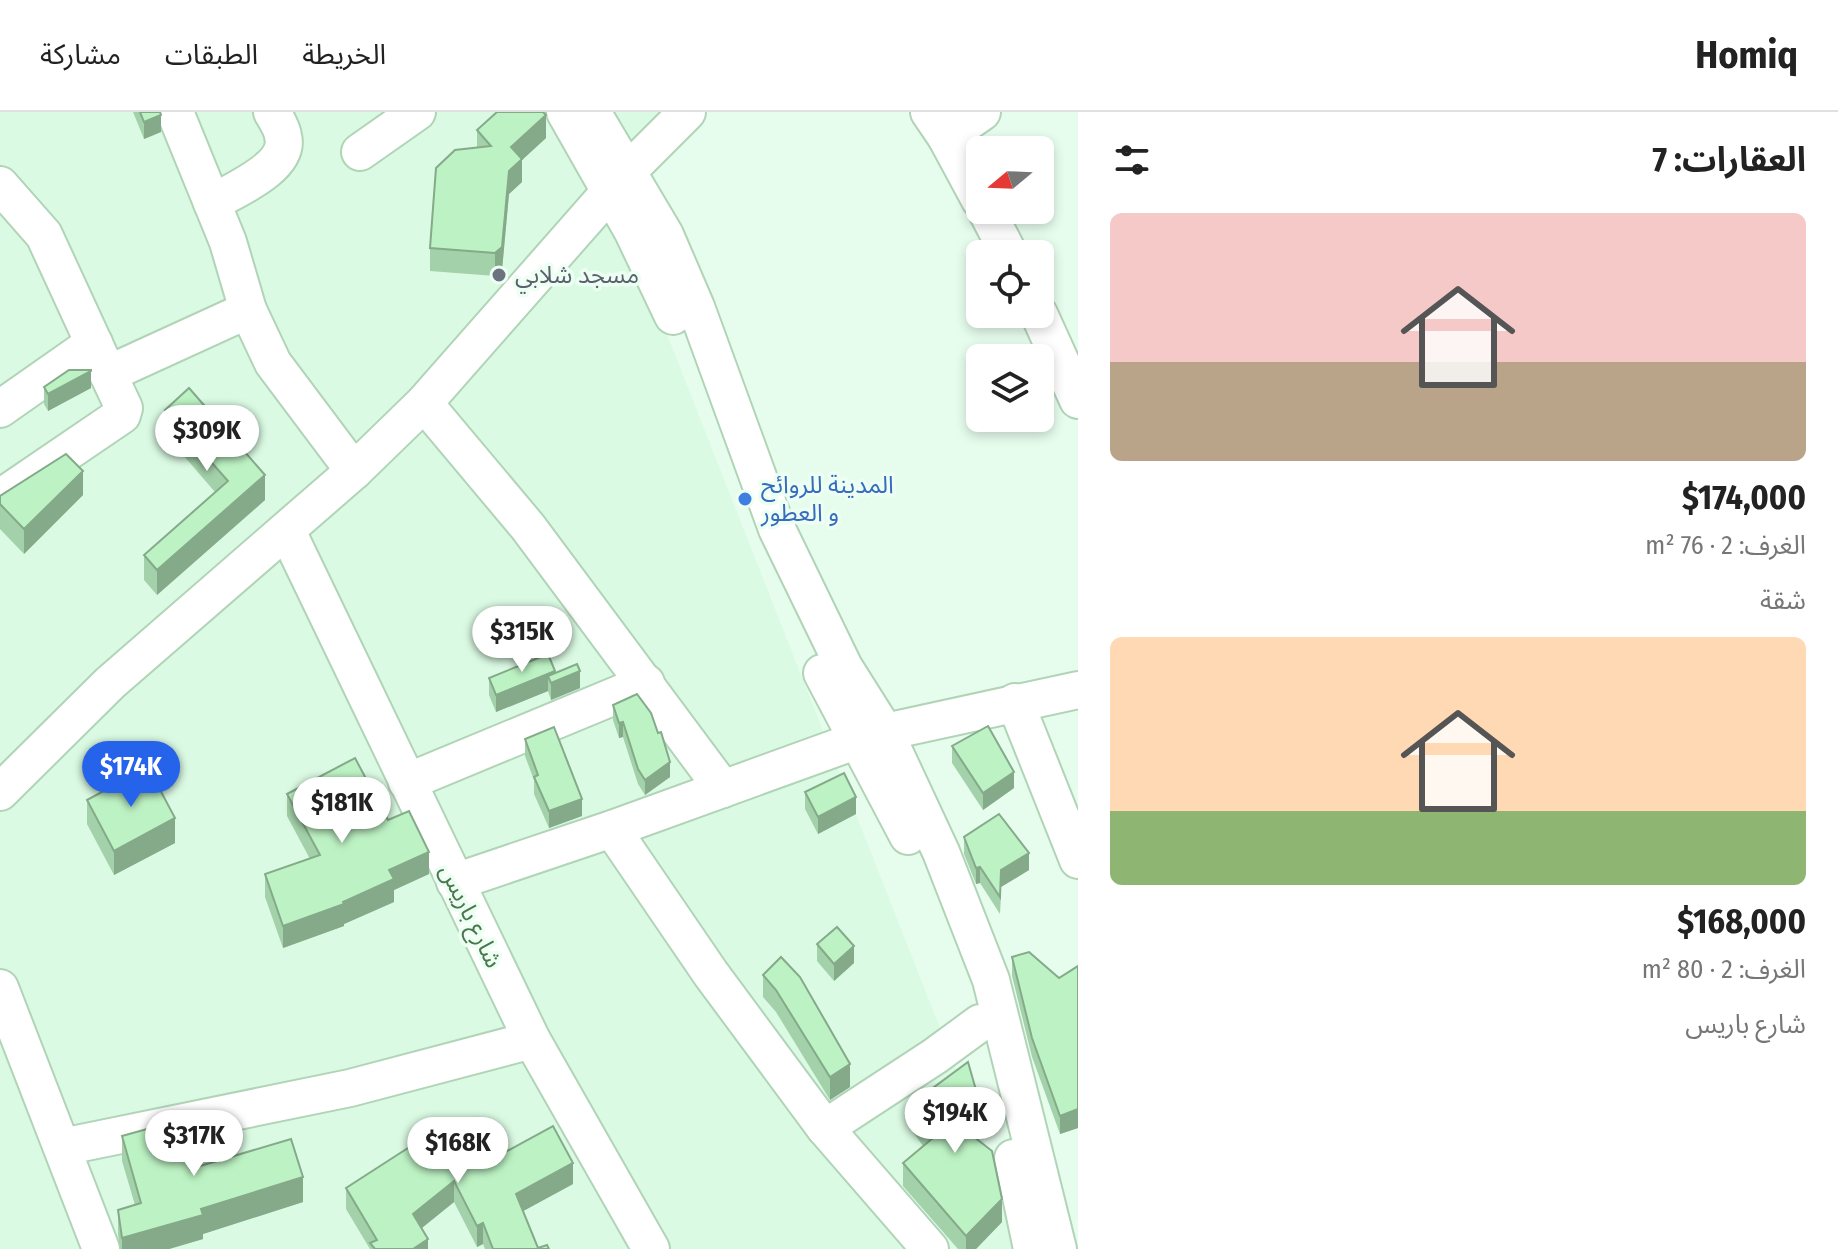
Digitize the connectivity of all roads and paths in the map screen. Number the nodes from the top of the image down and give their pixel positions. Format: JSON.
{"nodes":[{"id":1,"x":175,"y":112,"type":"edge"},
{"id":2,"x":272,"y":112,"type":"edge"},
{"id":3,"x":417,"y":112,"type":"edge"},
{"id":4,"x":565,"y":112,"type":"edge"},
{"id":5,"x":592,"y":112,"type":"edge"},
{"id":6,"x":687,"y":112,"type":"edge"},
{"id":7,"x":982,"y":112,"type":"edge"},
{"id":8,"x":937,"y":124,"type":"edge"},
{"id":9,"x":360,"y":152,"type":"dead end"},
{"id":10,"x":966,"y":175,"type":"edge"},
{"id":11,"x":620,"y":181,"type":"junction"},
{"id":12,"x":0,"y":185,"type":"edge"},
{"id":13,"x":212,"y":203,"type":"junction"},
{"id":14,"x":248,"y":310,"type":"junction"},
{"id":15,"x":1067,"y":340,"type":"edge"},
{"id":16,"x":101,"y":359,"type":"junction"},
{"id":17,"x":1078,"y":400,"type":"edge"},
{"id":18,"x":424,"y":403,"type":"junction"},
{"id":19,"x":0,"y":409,"type":"edge"},
{"id":20,"x":354,"y":471,"type":"junction"},
{"id":21,"x":0,"y":498,"type":"edge"},
{"id":22,"x":287,"y":531,"type":"junction"},
{"id":23,"x":646,"y":683,"type":"junction"},
{"id":24,"x":1078,"y":690,"type":"edge"},
{"id":25,"x":1015,"y":702,"type":"junction"},
{"id":26,"x":872,"y":736,"type":"junction"},
{"id":27,"x":407,"y":782,"type":"junction"},
{"id":28,"x":723,"y":789,"type":"junction"},
{"id":29,"x":0,"y":792,"type":"edge"},
{"id":30,"x":612,"y":829,"type":"junction"},
{"id":31,"x":1078,"y":860,"type":"edge"},
{"id":32,"x":455,"y":882,"type":"junction"},
{"id":33,"x":0,"y":988,"type":"edge"},
{"id":34,"x":980,"y":1023,"type":"junction"},
{"id":35,"x":532,"y":1040,"type":"junction"},
{"id":36,"x":825,"y":1128,"type":"junction"},
{"id":37,"x":62,"y":1147,"type":"junction"},
{"id":38,"x":1054,"y":1237,"type":"edge"},
{"id":39,"x":101,"y":1249,"type":"edge"},
{"id":40,"x":651,"y":1249,"type":"edge"},
{"id":41,"x":930,"y":1249,"type":"edge"}],
"edges":[{"from":1,"to":13,"type":"street"},
{"from":2,"to":13,"type":"street"},
{"from":3,"to":9,"type":"street"},
{"from":4,"to":11,"type":"street"},
{"from":5,"to":11,"type":"street"},
{"from":6,"to":11,"type":"street"},
{"from":7,"to":8,"type":"street"},
{"from":8,"to":10,"type":"street"},
{"from":11,"to":18,"type":"street"},
{"from":11,"to":26,"type":"street"},
{"from":12,"to":16,"type":"street"},
{"from":13,"to":14,"type":"street"},
{"from":14,"to":16,"type":"street"},
{"from":14,"to":20,"type":"street"},
{"from":15,"to":17,"type":"street"},
{"from":16,"to":19,"type":"street"},
{"from":16,"to":21,"type":"street"},
{"from":18,"to":20,"type":"street"},
{"from":18,"to":23,"type":"street"},
{"from":20,"to":22,"type":"street"},
{"from":22,"to":27,"type":"street","name":"شارع باريس"},
{"from":22,"to":29,"type":"street"},
{"from":23,"to":27,"type":"street"},
{"from":23,"to":28,"type":"street"},
{"from":24,"to":25,"type":"street"},
{"from":25,"to":26,"type":"street"},
{"from":25,"to":31,"type":"street"},
{"from":26,"to":28,"type":"street"},
{"from":26,"to":34,"type":"street"},
{"from":26,"to":38,"type":"street"},
{"from":27,"to":32,"type":"street","name":"شارع باريس"},
{"from":28,"to":30,"type":"street"},
{"from":30,"to":32,"type":"street"},
{"from":30,"to":36,"type":"street"},
{"from":32,"to":35,"type":"street","name":"شارع باريس"},
{"from":33,"to":37,"type":"street"},
{"from":34,"to":36,"type":"street"},
{"from":34,"to":38,"type":"street"},
{"from":35,"to":37,"type":"street"},
{"from":35,"to":40,"type":"street","name":"شارع باريس"},
{"from":36,"to":41,"type":"street"},
{"from":37,"to":39,"type":"street"}]}
